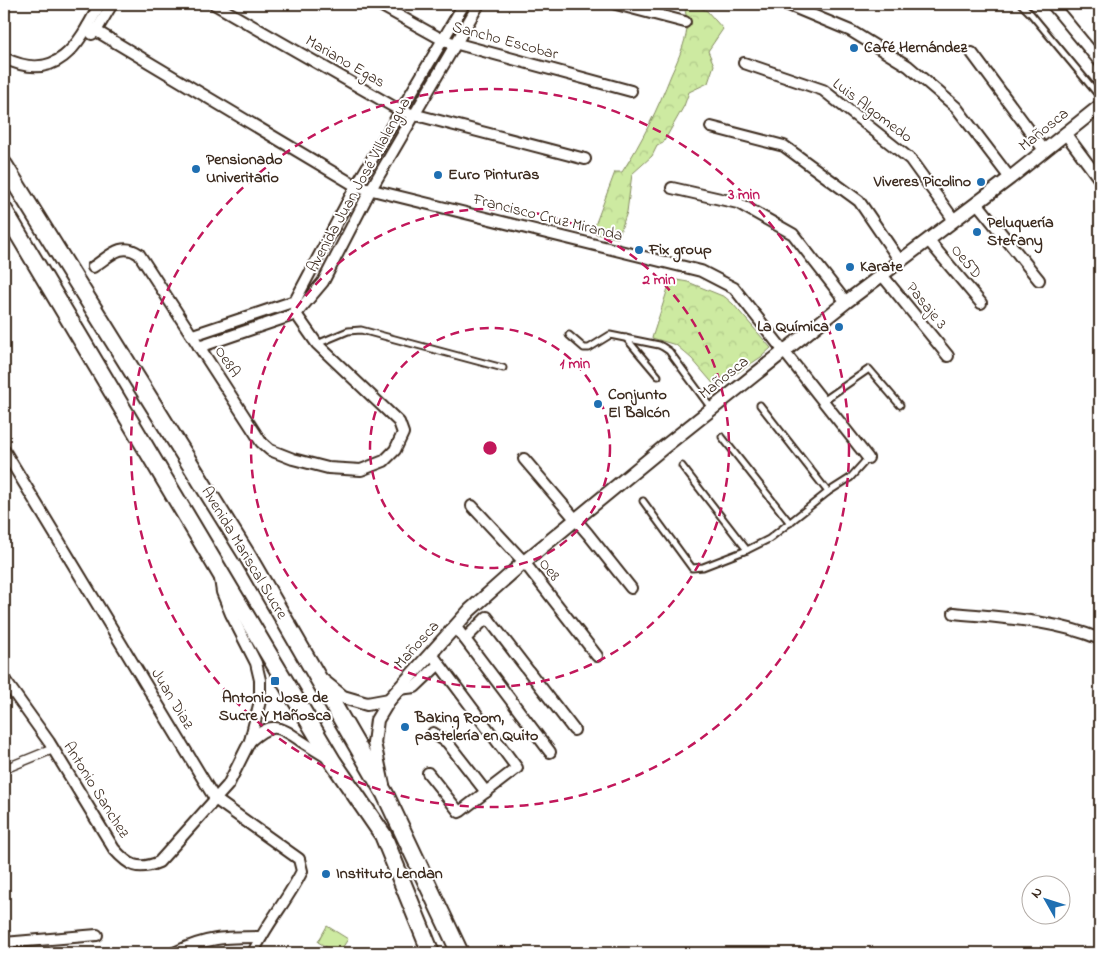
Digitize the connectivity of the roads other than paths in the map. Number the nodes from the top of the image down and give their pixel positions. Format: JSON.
{"nodes":[{"id":1,"x":100,"y":4,"type":"edge"},
{"id":2,"x":112,"y":4,"type":"edge"},
{"id":3,"x":214,"y":4,"type":"edge"},
{"id":4,"x":378,"y":4,"type":"edge"},
{"id":5,"x":464,"y":4,"type":"edge"},
{"id":6,"x":479,"y":4,"type":"edge"},
{"id":7,"x":616,"y":4,"type":"edge"},
{"id":8,"x":786,"y":4,"type":"edge"},
{"id":9,"x":1021,"y":4,"type":"edge"},
{"id":10,"x":1052,"y":4,"type":"edge"},
{"id":11,"x":685,"y":22,"type":"dead end"},
{"id":12,"x":92,"y":29,"type":"junction"},
{"id":13,"x":443,"y":40,"type":"junction"},
{"id":14,"x":457,"y":44,"type":"junction"},
{"id":15,"x":972,"y":53,"type":"dead end"},
{"id":16,"x":4,"y":58,"type":"edge"},
{"id":17,"x":1100,"y":62,"type":"edge"},
{"id":18,"x":744,"y":63,"type":"dead end"},
{"id":19,"x":630,"y":91,"type":"dead end"},
{"id":20,"x":1100,"y":97,"type":"edge"},
{"id":21,"x":1100,"y":106,"type":"edge"},
{"id":22,"x":401,"y":111,"type":"junction"},
{"id":23,"x":416,"y":115,"type":"junction"},
{"id":24,"x":711,"y":127,"type":"dead end"},
{"id":25,"x":1065,"y":133,"type":"junction"},
{"id":26,"x":1044,"y":150,"type":"junction"},
{"id":27,"x":584,"y":159,"type":"dead end"},
{"id":28,"x":4,"y":165,"type":"edge"},
{"id":29,"x":1010,"y":178,"type":"junction"},
{"id":30,"x":1100,"y":180,"type":"edge"},
{"id":31,"x":356,"y":186,"type":"junction"},
{"id":32,"x":672,"y":188,"type":"dead end"},
{"id":33,"x":371,"y":189,"type":"junction"},
{"id":34,"x":977,"y":203,"type":"junction"},
{"id":35,"x":4,"y":210,"type":"edge"},
{"id":36,"x":954,"y":220,"type":"junction"},
{"id":37,"x":4,"y":222,"type":"edge"},
{"id":38,"x":18,"y":233,"type":"junction"},
{"id":39,"x":928,"y":240,"type":"junction"},
{"id":40,"x":900,"y":261,"type":"junction"},
{"id":41,"x":93,"y":267,"type":"dead end"},
{"id":42,"x":882,"y":275,"type":"junction"},
{"id":43,"x":1039,"y":280,"type":"dead end"},
{"id":44,"x":295,"y":301,"type":"junction"},
{"id":45,"x":846,"y":302,"type":"junction"},
{"id":46,"x":981,"y":303,"type":"dead end"},
{"id":47,"x":296,"y":314,"type":"junction"},
{"id":48,"x":193,"y":335,"type":"junction"},
{"id":49,"x":570,"y":335,"type":"dead end"},
{"id":50,"x":626,"y":338,"type":"junction"},
{"id":51,"x":317,"y":344,"type":"junction"},
{"id":52,"x":199,"y":347,"type":"junction"},
{"id":53,"x":785,"y":351,"type":"junction"},
{"id":54,"x":948,"y":356,"type":"dead end"},
{"id":55,"x":503,"y":368,"type":"dead end"},
{"id":56,"x":658,"y":376,"type":"dead end"},
{"id":57,"x":823,"y":401,"type":"junction"},
{"id":58,"x":760,"y":405,"type":"dead end"},
{"id":59,"x":900,"y":405,"type":"dead end"},
{"id":60,"x":712,"y":409,"type":"junction"},
{"id":61,"x":722,"y":436,"type":"dead end"},
{"id":62,"x":4,"y":450,"type":"edge"},
{"id":63,"x":868,"y":458,"type":"joint"},
{"id":64,"x":524,"y":459,"type":"dead end"},
{"id":65,"x":682,"y":466,"type":"dead end"},
{"id":66,"x":828,"y":492,"type":"junction"},
{"id":67,"x":643,"y":501,"type":"dead end"},
{"id":68,"x":472,"y":506,"type":"dead end"},
{"id":69,"x":576,"y":521,"type":"junction"},
{"id":70,"x":790,"y":523,"type":"junction"},
{"id":71,"x":747,"y":550,"type":"junction"},
{"id":72,"x":524,"y":562,"type":"junction"},
{"id":73,"x":218,"y":568,"type":"junction"},
{"id":74,"x":631,"y":588,"type":"dead end"},
{"id":75,"x":954,"y":613,"type":"dead end"},
{"id":76,"x":455,"y":626,"type":"junction"},
{"id":77,"x":465,"y":639,"type":"junction"},
{"id":78,"x":1100,"y":639,"type":"edge"},
{"id":79,"x":431,"y":653,"type":"junction"},
{"id":80,"x":597,"y":656,"type":"dead end"},
{"id":81,"x":439,"y":664,"type":"junction"},
{"id":82,"x":316,"y":676,"type":"junction"},
{"id":83,"x":4,"y":679,"type":"edge"},
{"id":84,"x":399,"y":689,"type":"junction"},
{"id":85,"x":389,"y":700,"type":"junction"},
{"id":86,"x":574,"y":730,"type":"dead end"},
{"id":87,"x":433,"y":732,"type":"dead end"},
{"id":88,"x":250,"y":741,"type":"junction"},
{"id":89,"x":53,"y":749,"type":"junction"},
{"id":90,"x":550,"y":752,"type":"dead end"},
{"id":91,"x":334,"y":762,"type":"junction"},
{"id":92,"x":4,"y":769,"type":"edge"},
{"id":93,"x":428,"y":772,"type":"dead end"},
{"id":94,"x":486,"y":792,"type":"junction"},
{"id":95,"x":385,"y":794,"type":"junction"},
{"id":96,"x":216,"y":799,"type":"junction"},
{"id":97,"x":97,"y":935,"type":"dead end"},
{"id":98,"x":260,"y":936,"type":"junction"},
{"id":99,"x":4,"y":942,"type":"edge"},
{"id":100,"x":174,"y":953,"type":"edge"},
{"id":101,"x":253,"y":953,"type":"edge"},
{"id":102,"x":431,"y":953,"type":"edge"},
{"id":103,"x":460,"y":953,"type":"edge"}],
"edges":[{"from":1,"to":12,"type":"street"},
{"from":2,"to":12,"type":"street"},
{"from":3,"to":22,"type":"street","name":"Mariano Egas"},
{"from":4,"to":13,"type":"street","name":"Sancho Escobar"},
{"from":5,"to":13,"type":"street","name":"Avenida Juan José Villalengua"},
{"from":6,"to":14,"type":"street","name":"Avenida Juan José Villalengua"},
{"from":7,"to":11,"type":"street"},
{"from":8,"to":29,"type":"street"},
{"from":9,"to":20,"type":"lane"},
{"from":10,"to":17,"type":"street"},
{"from":12,"to":16,"type":"street"},
{"from":12,"to":31,"type":"street","name":"Francisco Cruz Miranda"},
{"from":13,"to":14,"type":"street","name":"Sancho Escobar"},
{"from":13,"to":22,"type":"street","name":"Avenida Juan José Villalengua"},
{"from":14,"to":19,"type":"street","name":"Sancho Escobar"},
{"from":14,"to":23,"type":"street","name":"Avenida Juan José Villalengua"},
{"from":15,"to":26,"type":"street"},
{"from":18,"to":36,"type":"street","name":"Luis Algomedo"},
{"from":21,"to":25,"type":"street","name":"Mañosca"},
{"from":22,"to":23,"type":"street","name":"Mariano Egas"},
{"from":22,"to":31,"type":"street","name":"Avenida Juan José Villalengua"},
{"from":23,"to":27,"type":"street","name":"Mariano Egas"},
{"from":23,"to":33,"type":"street","name":"Avenida Juan José Villalengua"},
{"from":24,"to":40,"type":"street"},
{"from":25,"to":26,"type":"street","name":"Mañosca"},
{"from":25,"to":30,"type":"street"},
{"from":26,"to":29,"type":"street","name":"Mañosca"},
{"from":28,"to":82,"type":"main road","name":"Avenida Mariscal Sucre"},
{"from":29,"to":34,"type":"street","name":"Mañosca"},
{"from":31,"to":33,"type":"street","name":"Francisco Cruz Miranda"},
{"from":31,"to":44,"type":"street","name":"Avenida Juan José Villalengua"},
{"from":32,"to":45,"type":"street"},
{"from":33,"to":47,"type":"street","name":"Avenida Juan José Villalengua"},
{"from":33,"to":53,"type":"street","name":"Francisco Cruz Miranda"},
{"from":34,"to":36,"type":"street","name":"Mañosca"},
{"from":34,"to":43,"type":"street"},
{"from":35,"to":38,"type":"main road","name":"Avenida Mariscal Sucre"},
{"from":36,"to":39,"type":"street","name":"Mañosca"},
{"from":37,"to":38,"type":"street"},
{"from":38,"to":73,"type":"main road","name":"Avenida Mariscal Sucre"},
{"from":39,"to":40,"type":"street","name":"Mañosca"},
{"from":39,"to":46,"type":"street","name":"Oe5D"},
{"from":40,"to":42,"type":"street","name":"Mañosca"},
{"from":41,"to":48,"type":"street","name":"Oe8A"},
{"from":42,"to":45,"type":"street","name":"Mañosca"},
{"from":42,"to":54,"type":"street","name":"Pasaje 3"},
{"from":44,"to":47,"type":"street"},
{"from":44,"to":48,"type":"street"},
{"from":45,"to":53,"type":"street","name":"Mañosca"},
{"from":47,"to":51,"type":"street"},
{"from":47,"to":52,"type":"street"},
{"from":48,"to":52,"type":"street","name":"Oe8A"},
{"from":49,"to":50,"type":"lane"},
{"from":50,"to":56,"type":"lane"},
{"from":50,"to":60,"type":"lane"},
{"from":51,"to":52,"type":"street","name":"Oe8A"},
{"from":51,"to":55,"type":"lane"},
{"from":53,"to":57,"type":"street","name":"Francisco Cruz Miranda"},
{"from":53,"to":60,"type":"street","name":"Mañosca"},
{"from":57,"to":59,"type":"lane"},
{"from":57,"to":63,"type":"street","name":"Francisco Cruz Miranda"},
{"from":58,"to":66,"type":"lane"},
{"from":60,"to":69,"type":"street","name":"Mañosca"},
{"from":61,"to":70,"type":"lane"},
{"from":62,"to":96,"type":"street","name":"Juan Diaz"},
{"from":63,"to":66,"type":"lane"},
{"from":64,"to":69,"type":"street"},
{"from":65,"to":71,"type":"lane"},
{"from":66,"to":70,"type":"lane"},
{"from":67,"to":71,"type":"lane"},
{"from":68,"to":72,"type":"street","name":"Oe8"},
{"from":69,"to":72,"type":"street","name":"Mañosca"},
{"from":69,"to":74,"type":"street"},
{"from":70,"to":71,"type":"lane"},
{"from":72,"to":76,"type":"street","name":"Mañosca"},
{"from":72,"to":80,"type":"street","name":"Oe8"},
{"from":73,"to":88,"type":"street","name":"Antonio Sanchez"},
{"from":73,"to":91,"type":"main road","name":"Avenida Mariscal Sucre"},
{"from":75,"to":78,"type":"street"},
{"from":76,"to":77,"type":"street"},
{"from":76,"to":79,"type":"street","name":"Mañosca"},
{"from":77,"to":86,"type":"street"},
{"from":77,"to":90,"type":"street"},
{"from":79,"to":81,"type":"street"},
{"from":79,"to":84,"type":"street","name":"Mañosca"},
{"from":81,"to":84,"type":"street"},
{"from":81,"to":94,"type":"street"},
{"from":82,"to":85,"type":"street"},
{"from":82,"to":95,"type":"main road","name":"Avenida Mariscal Sucre"},
{"from":83,"to":89,"type":"street","name":"Antonio Sanchez"},
{"from":84,"to":85,"type":"street","name":"Mañosca"},
{"from":85,"to":95,"type":"street","name":"Mañosca"},
{"from":87,"to":94,"type":"street"},
{"from":88,"to":91,"type":"street"},
{"from":88,"to":96,"type":"street","name":"Antonio Sanchez"},
{"from":89,"to":92,"type":"street"},
{"from":89,"to":96,"type":"street","name":"Antonio Sanchez"},
{"from":91,"to":102,"type":"main road","name":"Avenida Mariscal Sucre"},
{"from":93,"to":94,"type":"street"},
{"from":95,"to":103,"type":"main road","name":"Avenida Mariscal Sucre"},
{"from":96,"to":98,"type":"street","name":"Juan Diaz"},
{"from":97,"to":99,"type":"street"},
{"from":98,"to":100,"type":"street"},
{"from":98,"to":101,"type":"street","name":"Juan Diaz"}]}
